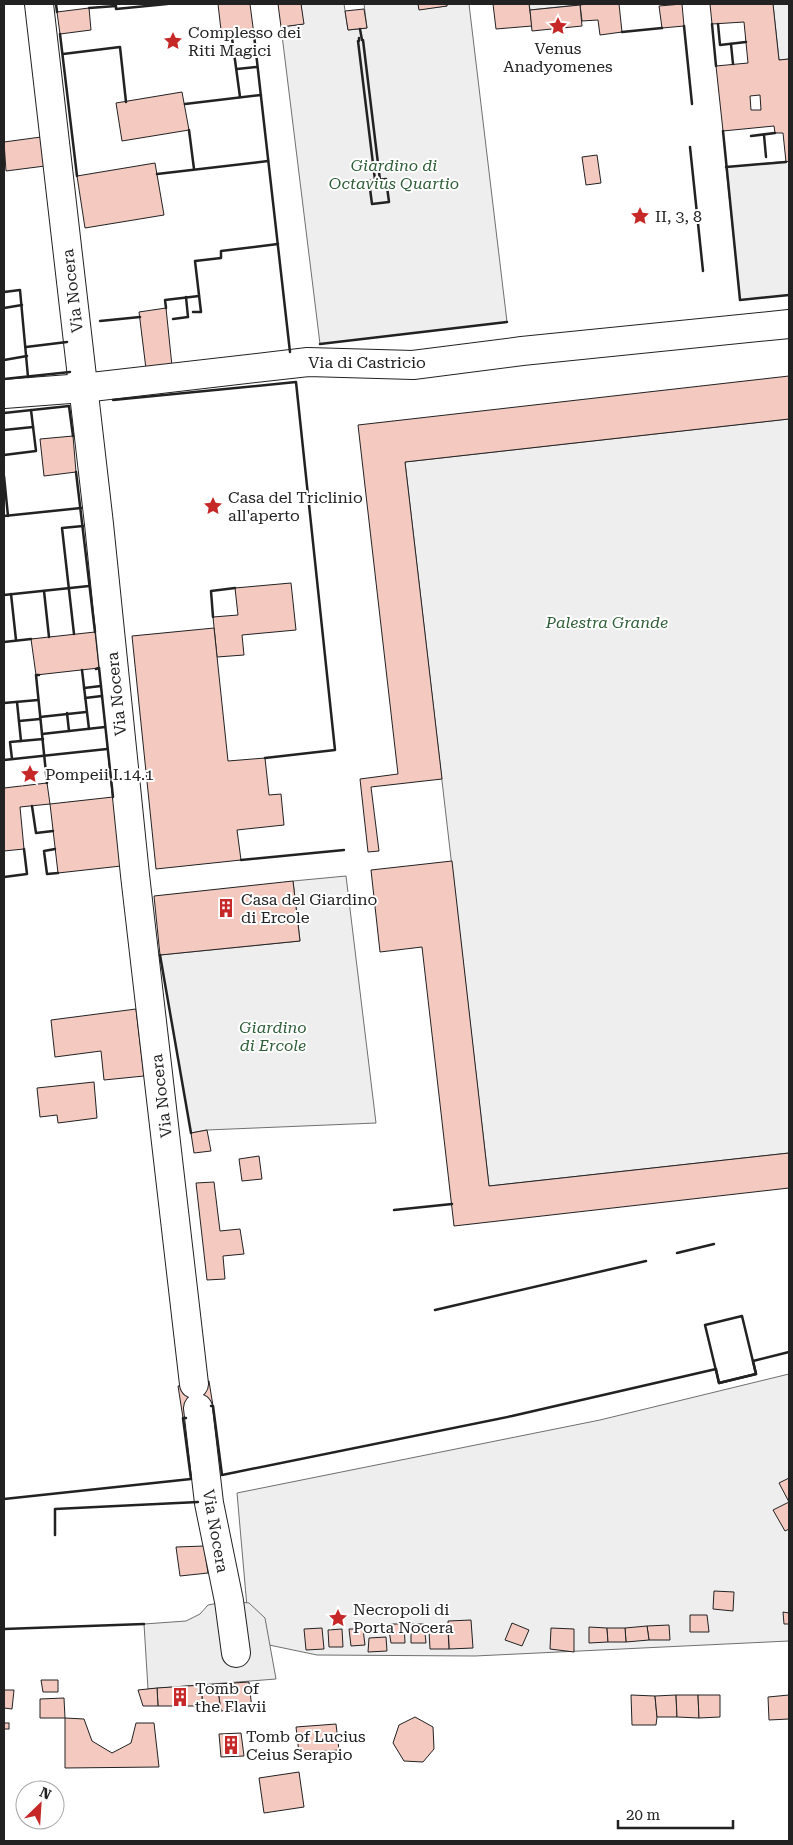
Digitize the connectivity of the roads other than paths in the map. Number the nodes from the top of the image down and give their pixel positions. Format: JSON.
{"nodes":[{"id":1,"x":39,"y":4,"type":"edge"},
{"id":2,"x":789,"y":324,"type":"edge"},
{"id":3,"x":83,"y":388,"type":"junction"},
{"id":4,"x":4,"y":394,"type":"edge"},
{"id":5,"x":236,"y":1653,"type":"dead end"}],
"edges":[{"from":1,"to":3,"type":"street","name":"Via Nocera"},
{"from":2,"to":3,"type":"street","name":"Via di Castricio"},
{"from":3,"to":4,"type":"street","name":"Via di Castricio"},
{"from":3,"to":5,"type":"street","name":"Via Nocera"}]}
